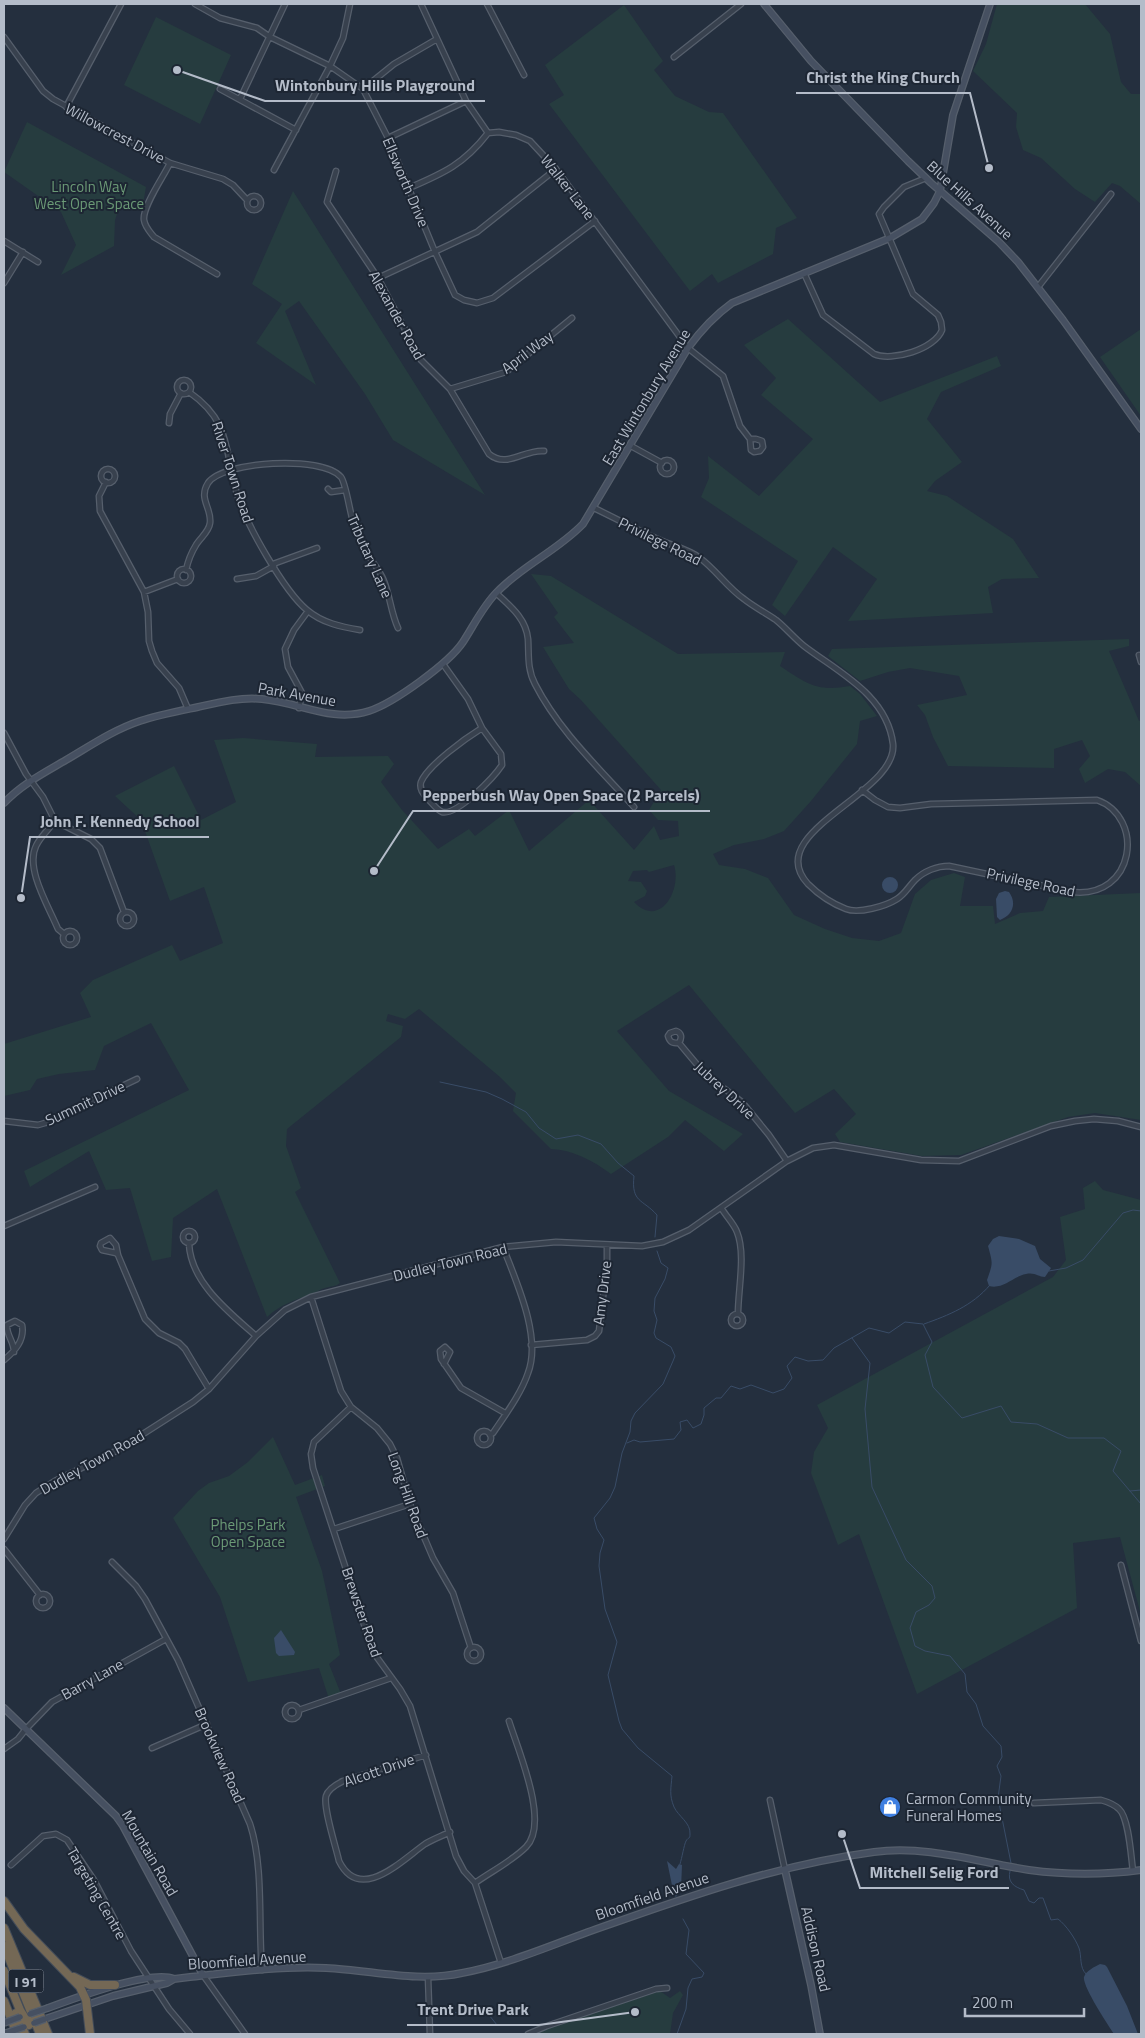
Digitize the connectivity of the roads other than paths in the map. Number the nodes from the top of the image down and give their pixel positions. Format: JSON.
{"nodes":[{"id":1,"x":121,"y":4,"type":"edge"},
{"id":2,"x":195,"y":4,"type":"edge"},
{"id":3,"x":285,"y":4,"type":"edge"},
{"id":4,"x":350,"y":4,"type":"edge"},
{"id":5,"x":421,"y":4,"type":"edge"},
{"id":6,"x":487,"y":4,"type":"edge"},
{"id":7,"x":741,"y":4,"type":"edge"},
{"id":8,"x":764,"y":4,"type":"edge"},
{"id":9,"x":990,"y":4,"type":"edge"},
{"id":10,"x":4,"y":37,"type":"edge"},
{"id":11,"x":270,"y":37,"type":"junction"},
{"id":12,"x":437,"y":39,"type":"junction"},
{"id":13,"x":10,"y":46,"type":"junction"},
{"id":14,"x":4,"y":50,"type":"edge"},
{"id":15,"x":674,"y":57,"type":"dead end"},
{"id":16,"x":330,"y":66,"type":"junction"},
{"id":17,"x":524,"y":75,"type":"dead end"},
{"id":18,"x":220,"y":89,"type":"dead end"},
{"id":19,"x":363,"y":89,"type":"junction"},
{"id":20,"x":240,"y":99,"type":"junction"},
{"id":21,"x":466,"y":101,"type":"junction"},
{"id":22,"x":66,"y":107,"type":"junction"},
{"id":23,"x":296,"y":130,"type":"junction"},
{"id":24,"x":488,"y":133,"type":"junction"},
{"id":25,"x":388,"y":138,"type":"junction"},
{"id":26,"x":170,"y":163,"type":"junction"},
{"id":27,"x":556,"y":169,"type":"junction"},
{"id":28,"x":274,"y":170,"type":"dead end"},
{"id":29,"x":336,"y":171,"type":"dead end"},
{"id":30,"x":926,"y":178,"type":"junction"},
{"id":31,"x":409,"y":188,"type":"junction"},
{"id":32,"x":940,"y":191,"type":"junction"},
{"id":33,"x":1111,"y":194,"type":"dead end"},
{"id":34,"x":247,"y":200,"type":"dead end"},
{"id":35,"x":595,"y":221,"type":"junction"},
{"id":36,"x":890,"y":238,"type":"junction"},
{"id":37,"x":4,"y":241,"type":"edge"},
{"id":38,"x":23,"y":252,"type":"junction"},
{"id":39,"x":435,"y":252,"type":"junction"},
{"id":40,"x":38,"y":262,"type":"dead end"},
{"id":41,"x":804,"y":273,"type":"junction"},
{"id":42,"x":217,"y":274,"type":"dead end"},
{"id":43,"x":378,"y":278,"type":"junction"},
{"id":44,"x":4,"y":284,"type":"edge"},
{"id":45,"x":1038,"y":287,"type":"junction"},
{"id":46,"x":572,"y":318,"type":"dead end"},
{"id":47,"x":688,"y":348,"type":"junction"},
{"id":48,"x":450,"y":389,"type":"junction"},
{"id":49,"x":189,"y":392,"type":"junction"},
{"id":50,"x":181,"y":393,"type":"junction"},
{"id":51,"x":169,"y":423,"type":"dead end"},
{"id":52,"x":1141,"y":429,"type":"edge"},
{"id":53,"x":750,"y":439,"type":"dead end"},
{"id":54,"x":631,"y":446,"type":"junction"},
{"id":55,"x":544,"y":450,"type":"dead end"},
{"id":56,"x":662,"y":463,"type":"dead end"},
{"id":57,"x":232,"y":471,"type":"junction"},
{"id":58,"x":106,"y":482,"type":"dead end"},
{"id":59,"x":328,"y":489,"type":"dead end"},
{"id":60,"x":346,"y":490,"type":"junction"},
{"id":61,"x":594,"y":508,"type":"junction"},
{"id":62,"x":317,"y":548,"type":"dead end"},
{"id":63,"x":547,"y":554,"type":"joint"},
{"id":64,"x":274,"y":565,"type":"junction"},
{"id":65,"x":186,"y":570,"type":"junction"},
{"id":66,"x":178,"y":579,"type":"junction"},
{"id":67,"x":237,"y":579,"type":"dead end"},
{"id":68,"x":144,"y":592,"type":"junction"},
{"id":69,"x":496,"y":593,"type":"junction"},
{"id":70,"x":308,"y":612,"type":"junction"},
{"id":71,"x":398,"y":628,"type":"dead end"},
{"id":72,"x":360,"y":630,"type":"dead end"},
{"id":73,"x":1139,"y":655,"type":"dead end"},
{"id":74,"x":1141,"y":662,"type":"edge"},
{"id":75,"x":443,"y":664,"type":"junction"},
{"id":76,"x":299,"y":708,"type":"junction"},
{"id":77,"x":188,"y":709,"type":"junction"},
{"id":78,"x":482,"y":728,"type":"junction"},
{"id":79,"x":4,"y":733,"type":"edge"},
{"id":80,"x":32,"y":779,"type":"junction"},
{"id":81,"x":862,"y":790,"type":"junction"},
{"id":82,"x":4,"y":802,"type":"edge"},
{"id":83,"x":634,"y":807,"type":"dead end"},
{"id":84,"x":55,"y":821,"type":"junction"},
{"id":85,"x":124,"y":912,"type":"dead end"},
{"id":86,"x":64,"y":934,"type":"dead end"},
{"id":87,"x":679,"y":1043,"type":"dead end"},
{"id":88,"x":137,"y":1079,"type":"dead end"},
{"id":89,"x":4,"y":1121,"type":"edge"},
{"id":90,"x":1141,"y":1127,"type":"edge"},
{"id":91,"x":787,"y":1161,"type":"junction"},
{"id":92,"x":95,"y":1187,"type":"dead end"},
{"id":93,"x":722,"y":1209,"type":"junction"},
{"id":94,"x":4,"y":1226,"type":"edge"},
{"id":95,"x":189,"y":1244,"type":"dead end"},
{"id":96,"x":607,"y":1245,"type":"junction"},
{"id":97,"x":503,"y":1247,"type":"junction"},
{"id":98,"x":118,"y":1255,"type":"junction"},
{"id":99,"x":311,"y":1297,"type":"junction"},
{"id":100,"x":738,"y":1314,"type":"dead end"},
{"id":101,"x":256,"y":1336,"type":"junction"},
{"id":102,"x":531,"y":1345,"type":"junction"},
{"id":103,"x":14,"y":1352,"type":"junction"},
{"id":104,"x":4,"y":1360,"type":"edge"},
{"id":105,"x":444,"y":1364,"type":"dead end"},
{"id":106,"x":209,"y":1389,"type":"junction"},
{"id":107,"x":351,"y":1407,"type":"junction"},
{"id":108,"x":505,"y":1413,"type":"junction"},
{"id":109,"x":490,"y":1435,"type":"dead end"},
{"id":110,"x":410,"y":1504,"type":"junction"},
{"id":111,"x":334,"y":1529,"type":"junction"},
{"id":112,"x":4,"y":1539,"type":"edge"},
{"id":113,"x":4,"y":1549,"type":"edge"},
{"id":114,"x":112,"y":1562,"type":"dead end"},
{"id":115,"x":1121,"y":1565,"type":"dead end"},
{"id":116,"x":40,"y":1595,"type":"dead end"},
{"id":117,"x":166,"y":1639,"type":"junction"},
{"id":118,"x":1141,"y":1641,"type":"edge"},
{"id":119,"x":472,"y":1648,"type":"dead end"},
{"id":120,"x":392,"y":1678,"type":"junction"},
{"id":121,"x":4,"y":1708,"type":"edge"},
{"id":122,"x":298,"y":1710,"type":"dead end"},
{"id":123,"x":508,"y":1721,"type":"dead end"},
{"id":124,"x":207,"y":1724,"type":"junction"},
{"id":125,"x":26,"y":1729,"type":"junction"},
{"id":126,"x":152,"y":1748,"type":"dead end"},
{"id":127,"x":4,"y":1749,"type":"edge"},
{"id":128,"x":426,"y":1755,"type":"junction"},
{"id":129,"x":770,"y":1800,"type":"dead end"},
{"id":130,"x":1034,"y":1803,"type":"dead end"},
{"id":131,"x":450,"y":1832,"type":"junction"},
{"id":132,"x":11,"y":1865,"type":"dead end"},
{"id":133,"x":785,"y":1870,"type":"junction"},
{"id":134,"x":1141,"y":1870,"type":"edge"},
{"id":135,"x":1133,"y":1871,"type":"junction"},
{"id":136,"x":475,"y":1883,"type":"junction"},
{"id":137,"x":4,"y":1900,"type":"edge"},
{"id":138,"x":4,"y":1928,"type":"edge"},
{"id":139,"x":4,"y":1946,"type":"edge"},
{"id":140,"x":4,"y":1958,"type":"edge"},
{"id":141,"x":501,"y":1963,"type":"junction"},
{"id":142,"x":4,"y":1970,"type":"edge"},
{"id":143,"x":262,"y":1970,"type":"junction"},
{"id":144,"x":70,"y":1975,"type":"junction"},
{"id":145,"x":203,"y":1975,"type":"junction"},
{"id":146,"x":150,"y":1978,"type":"junction"},
{"id":147,"x":428,"y":1978,"type":"junction"},
{"id":148,"x":174,"y":1979,"type":"junction"},
{"id":149,"x":4,"y":1983,"type":"edge"},
{"id":150,"x":115,"y":1985,"type":"junction"},
{"id":151,"x":155,"y":1986,"type":"junction"},
{"id":152,"x":667,"y":1988,"type":"dead end"},
{"id":153,"x":84,"y":1994,"type":"junction"},
{"id":154,"x":118,"y":1994,"type":"junction"},
{"id":155,"x":4,"y":2002,"type":"edge"},
{"id":156,"x":87,"y":2004,"type":"junction"},
{"id":157,"x":25,"y":2016,"type":"junction"},
{"id":158,"x":4,"y":2024,"type":"edge"},
{"id":159,"x":28,"y":2027,"type":"edge"},
{"id":160,"x":5,"y":2034,"type":"edge"},
{"id":161,"x":17,"y":2034,"type":"edge"},
{"id":162,"x":40,"y":2034,"type":"edge"},
{"id":163,"x":48,"y":2034,"type":"edge"},
{"id":164,"x":90,"y":2034,"type":"edge"},
{"id":165,"x":190,"y":2034,"type":"edge"},
{"id":166,"x":245,"y":2034,"type":"edge"},
{"id":167,"x":430,"y":2034,"type":"edge"},
{"id":168,"x":528,"y":2034,"type":"edge"},
{"id":169,"x":820,"y":2034,"type":"edge"}],
"edges":[{"from":1,"to":22,"type":"street"},
{"from":2,"to":11,"type":"street","name":"Ellsworth Drive"},
{"from":3,"to":11,"type":"street"},
{"from":4,"to":16,"type":"street"},
{"from":5,"to":12,"type":"street"},
{"from":6,"to":17,"type":"street"},
{"from":7,"to":15,"type":"street"},
{"from":8,"to":30,"type":"main road","name":"Blue Hills Avenue"},
{"from":9,"to":32,"type":"main road"},
{"from":10,"to":13,"type":"street","name":"Willowcrest Drive"},
{"from":11,"to":16,"type":"street","name":"Ellsworth Drive"},
{"from":11,"to":20,"type":"street"},
{"from":12,"to":19,"type":"street"},
{"from":12,"to":21,"type":"street"},
{"from":13,"to":14,"type":"street"},
{"from":13,"to":22,"type":"street","name":"Willowcrest Drive"},
{"from":16,"to":19,"type":"street","name":"Ellsworth Drive"},
{"from":16,"to":23,"type":"street"},
{"from":18,"to":20,"type":"street"},
{"from":19,"to":25,"type":"street","name":"Ellsworth Drive"},
{"from":20,"to":23,"type":"street"},
{"from":21,"to":24,"type":"street"},
{"from":21,"to":25,"type":"street"},
{"from":22,"to":26,"type":"street","name":"Willowcrest Drive"},
{"from":23,"to":28,"type":"street"},
{"from":24,"to":27,"type":"street","name":"Walker Lane"},
{"from":24,"to":31,"type":"street"},
{"from":25,"to":31,"type":"street","name":"Ellsworth Drive"},
{"from":26,"to":34,"type":"street","name":"Willowcrest Drive"},
{"from":26,"to":42,"type":"street"},
{"from":27,"to":35,"type":"street","name":"Walker Lane"},
{"from":27,"to":39,"type":"street"},
{"from":29,"to":43,"type":"street","name":"Alexander Road"},
{"from":30,"to":32,"type":"main road","name":"Blue Hills Avenue"},
{"from":30,"to":36,"type":"street"},
{"from":31,"to":39,"type":"street","name":"Ellsworth Drive"},
{"from":32,"to":36,"type":"main road","name":"East Wintonbury Avenue"},
{"from":32,"to":45,"type":"main road","name":"Blue Hills Avenue"},
{"from":33,"to":45,"type":"street"},
{"from":35,"to":39,"type":"street","name":"Ellsworth Drive"},
{"from":35,"to":47,"type":"street","name":"Walker Lane"},
{"from":36,"to":41,"type":"main road","name":"East Wintonbury Avenue"},
{"from":36,"to":41,"type":"street"},
{"from":37,"to":38,"type":"street"},
{"from":38,"to":40,"type":"street"},
{"from":38,"to":44,"type":"street"},
{"from":39,"to":43,"type":"street"},
{"from":41,"to":47,"type":"main road","name":"East Wintonbury Avenue"},
{"from":43,"to":48,"type":"street","name":"Alexander Road"},
{"from":45,"to":52,"type":"main road","name":"Blue Hills Avenue"},
{"from":46,"to":48,"type":"street","name":"April Way"},
{"from":47,"to":53,"type":"street","name":"Walker Lane"},
{"from":47,"to":54,"type":"main road","name":"East Wintonbury Avenue"},
{"from":48,"to":55,"type":"street","name":"Alexander Road"},
{"from":49,"to":50,"type":"street"},
{"from":49,"to":50,"type":"street","name":"River Town Road"},
{"from":49,"to":57,"type":"street","name":"River Town Road"},
{"from":50,"to":51,"type":"street"},
{"from":54,"to":56,"type":"street"},
{"from":54,"to":61,"type":"main road","name":"East Wintonbury Avenue"},
{"from":57,"to":60,"type":"street","name":"Tributary Lane"},
{"from":57,"to":64,"type":"street","name":"River Town Road"},
{"from":57,"to":65,"type":"street","name":"Tributary Lane"},
{"from":58,"to":68,"type":"street"},
{"from":59,"to":60,"type":"street"},
{"from":60,"to":71,"type":"street","name":"Tributary Lane"},
{"from":61,"to":63,"type":"main road","name":"East Wintonbury Avenue"},
{"from":61,"to":81,"type":"street","name":"Privilege Road"},
{"from":62,"to":64,"type":"street"},
{"from":63,"to":69,"type":"main road","name":"Park Avenue"},
{"from":64,"to":67,"type":"street"},
{"from":64,"to":70,"type":"street","name":"River Town Road"},
{"from":65,"to":66,"type":"street"},
{"from":65,"to":66,"type":"street"},
{"from":66,"to":68,"type":"street"},
{"from":68,"to":77,"type":"street"},
{"from":69,"to":75,"type":"main road","name":"Park Avenue"},
{"from":69,"to":83,"type":"street"},
{"from":70,"to":72,"type":"street","name":"River Town Road"},
{"from":70,"to":76,"type":"street"},
{"from":73,"to":74,"type":"street"},
{"from":75,"to":76,"type":"main road","name":"Park Avenue"},
{"from":75,"to":78,"type":"street"},
{"from":76,"to":77,"type":"main road","name":"Park Avenue"},
{"from":77,"to":80,"type":"main road","name":"Park Avenue"},
{"from":78,"to":78,"type":"street"},
{"from":79,"to":80,"type":"street"},
{"from":80,"to":82,"type":"main road","name":"Park Avenue"},
{"from":80,"to":84,"type":"street"},
{"from":81,"to":81,"type":"street","name":"Privilege Road"},
{"from":84,"to":85,"type":"street"},
{"from":84,"to":86,"type":"street"},
{"from":87,"to":91,"type":"street","name":"Jubrey Drive"},
{"from":88,"to":89,"type":"street","name":"Summit Drive"},
{"from":90,"to":91,"type":"street","name":"Dudley Town Road"},
{"from":91,"to":93,"type":"street","name":"Dudley Town Road"},
{"from":92,"to":94,"type":"street"},
{"from":93,"to":96,"type":"street","name":"Dudley Town Road"},
{"from":93,"to":100,"type":"street"},
{"from":95,"to":101,"type":"street"},
{"from":96,"to":97,"type":"street","name":"Dudley Town Road"},
{"from":96,"to":102,"type":"street","name":"Amy Drive"},
{"from":97,"to":99,"type":"street","name":"Dudley Town Road"},
{"from":97,"to":102,"type":"street"},
{"from":98,"to":98,"type":"street"},
{"from":98,"to":106,"type":"street"},
{"from":99,"to":101,"type":"street","name":"Dudley Town Road"},
{"from":99,"to":107,"type":"street","name":"Long Hill Road"},
{"from":101,"to":106,"type":"street","name":"Dudley Town Road"},
{"from":102,"to":108,"type":"street"},
{"from":103,"to":103,"type":"street"},
{"from":103,"to":104,"type":"street"},
{"from":105,"to":108,"type":"street"},
{"from":106,"to":112,"type":"street","name":"Dudley Town Road"},
{"from":107,"to":110,"type":"street","name":"Long Hill Road"},
{"from":107,"to":111,"type":"street","name":"Brewster Road"},
{"from":108,"to":109,"type":"street"},
{"from":110,"to":111,"type":"street"},
{"from":110,"to":119,"type":"street","name":"Long Hill Road"},
{"from":111,"to":120,"type":"street","name":"Brewster Road"},
{"from":113,"to":116,"type":"street"},
{"from":114,"to":117,"type":"street","name":"Brookview Road"},
{"from":115,"to":118,"type":"street"},
{"from":117,"to":124,"type":"street","name":"Brookview Road"},
{"from":117,"to":125,"type":"street","name":"Barry Lane"},
{"from":120,"to":122,"type":"street"},
{"from":120,"to":128,"type":"street","name":"Brewster Road"},
{"from":121,"to":125,"type":"main road","name":"Mountain Road"},
{"from":123,"to":136,"type":"street"},
{"from":124,"to":126,"type":"street"},
{"from":124,"to":143,"type":"street","name":"Brookview Road"},
{"from":125,"to":127,"type":"street","name":"Barry Lane"},
{"from":125,"to":145,"type":"main road","name":"Mountain Road"},
{"from":128,"to":131,"type":"street","name":"Brewster Road"},
{"from":128,"to":131,"type":"street","name":"Alcott Drive"},
{"from":129,"to":133,"type":"street"},
{"from":130,"to":135,"type":"street"},
{"from":131,"to":136,"type":"street","name":"Brewster Road"},
{"from":132,"to":146,"type":"street","name":"Targeting Centre"},
{"from":133,"to":135,"type":"main road","name":"Bloomfield Avenue"},
{"from":133,"to":141,"type":"main road","name":"Bloomfield Avenue"},
{"from":133,"to":169,"type":"main road","name":"Addison Road"},
{"from":134,"to":135,"type":"main road","name":"Bloomfield Avenue"},
{"from":136,"to":141,"type":"street","name":"Brewster Road"},
{"from":137,"to":144,"type":"highway"},
{"from":138,"to":163,"type":"highway","number":"I 91"},
{"from":139,"to":162,"type":"highway"},
{"from":140,"to":157,"type":"highway"},
{"from":141,"to":147,"type":"main road","name":"Bloomfield Avenue"},
{"from":142,"to":157,"type":"highway"},
{"from":143,"to":145,"type":"main road","name":"Bloomfield Avenue"},
{"from":143,"to":147,"type":"main road","name":"Bloomfield Avenue"},
{"from":144,"to":150,"type":"highway"},
{"from":144,"to":153,"type":"highway"},
{"from":145,"to":148,"type":"main road","name":"Bloomfield Avenue"},
{"from":145,"to":166,"type":"street","name":"Mountain Road"},
{"from":146,"to":148,"type":"main road","name":"Bloomfield Avenue"},
{"from":146,"to":150,"type":"main road","name":"Bloomfield Avenue"},
{"from":146,"to":151,"type":"street","name":"Targeting Centre"},
{"from":147,"to":167,"type":"street"},
{"from":148,"to":151,"type":"main road","name":"Bloomfield Avenue"},
{"from":149,"to":159,"type":"highway"},
{"from":150,"to":153,"type":"main road","name":"Bloomfield Avenue"},
{"from":150,"to":154,"type":"main road"},
{"from":151,"to":154,"type":"main road","name":"Bloomfield Avenue"},
{"from":151,"to":165,"type":"street","name":"Targeting Centre"},
{"from":152,"to":168,"type":"street"},
{"from":153,"to":156,"type":"highway"},
{"from":153,"to":157,"type":"main road","name":"Bloomfield Avenue","bridge":true},
{"from":154,"to":156,"type":"main road","name":"Bloomfield Avenue"},
{"from":155,"to":161,"type":"highway","number":"I 91"},
{"from":156,"to":159,"type":"main road","name":"Bloomfield Avenue","bridge":true},
{"from":156,"to":164,"type":"highway"},
{"from":157,"to":158,"type":"main road","name":"Bloomfield Avenue","bridge":true},
{"from":157,"to":159,"type":"highway"},
{"from":159,"to":160,"type":"main road","name":"Bloomfield Avenue","bridge":true}]}
